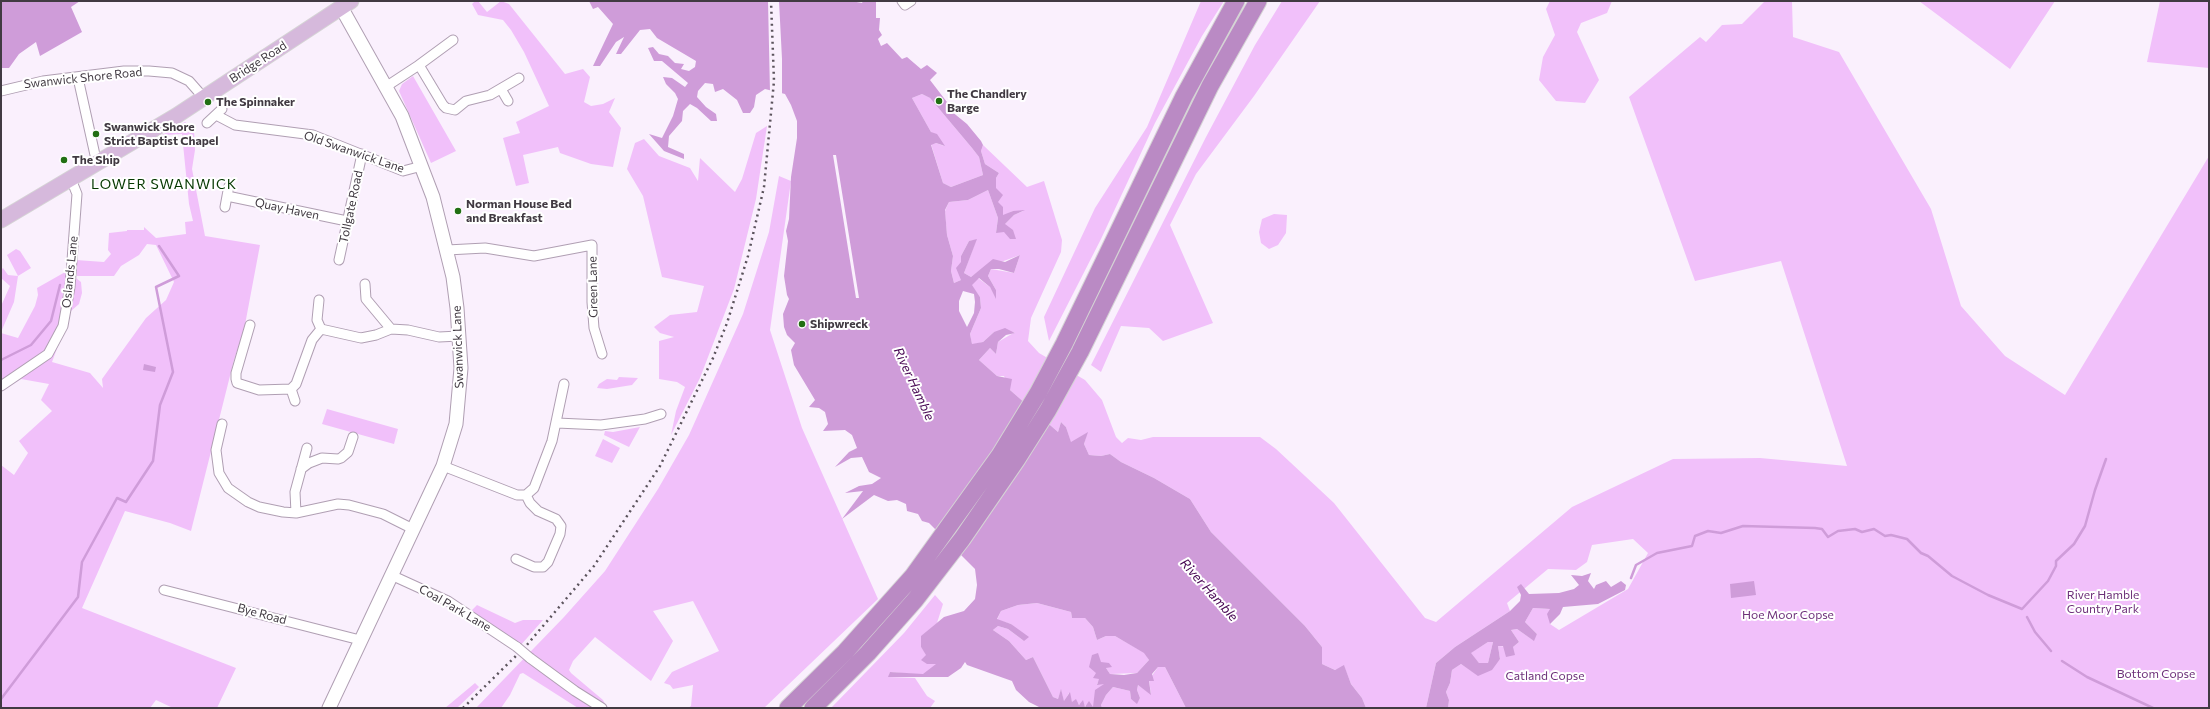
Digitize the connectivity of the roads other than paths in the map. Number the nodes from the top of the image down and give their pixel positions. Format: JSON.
{"nodes":[{"id":1,"x":902,"y":1,"type":"edge"},
{"id":2,"x":911,"y":1,"type":"edge"},
{"id":3,"x":1236,"y":1,"type":"edge"},
{"id":4,"x":1258,"y":1,"type":"edge"},
{"id":5,"x":346,"y":4,"type":"edge"},
{"id":6,"x":453,"y":40,"type":"dead end"},
{"id":7,"x":419,"y":65,"type":"junction"},
{"id":8,"x":78,"y":78,"type":"junction"},
{"id":9,"x":519,"y":78,"type":"dead end"},
{"id":10,"x":387,"y":86,"type":"junction"},
{"id":11,"x":501,"y":88,"type":"junction"},
{"id":12,"x":1,"y":91,"type":"edge"},
{"id":13,"x":204,"y":98,"type":"junction"},
{"id":14,"x":508,"y":101,"type":"dead end"},
{"id":15,"x":207,"y":123,"type":"dead end"},
{"id":16,"x":362,"y":154,"type":"junction"},
{"id":17,"x":97,"y":164,"type":"junction"},
{"id":18,"x":422,"y":166,"type":"junction"},
{"id":19,"x":71,"y":179,"type":"junction"},
{"id":20,"x":229,"y":186,"type":"dead end"},
{"id":21,"x":227,"y":196,"type":"junction"},
{"id":22,"x":224,"y":207,"type":"dead end"},
{"id":23,"x":1,"y":220,"type":"edge"},
{"id":24,"x":347,"y":222,"type":"junction"},
{"id":25,"x":447,"y":250,"type":"junction"},
{"id":26,"x":339,"y":260,"type":"dead end"},
{"id":27,"x":365,"y":284,"type":"dead end"},
{"id":28,"x":319,"y":300,"type":"dead end"},
{"id":29,"x":250,"y":325,"type":"dead end"},
{"id":30,"x":321,"y":329,"type":"junction"},
{"id":31,"x":391,"y":329,"type":"junction"},
{"id":32,"x":459,"y":336,"type":"junction"},
{"id":33,"x":602,"y":354,"type":"dead end"},
{"id":34,"x":564,"y":384,"type":"dead end"},
{"id":35,"x":1,"y":386,"type":"edge"},
{"id":36,"x":290,"y":389,"type":"junction"},
{"id":37,"x":295,"y":401,"type":"dead end"},
{"id":38,"x":661,"y":414,"type":"dead end"},
{"id":39,"x":557,"y":423,"type":"junction"},
{"id":40,"x":222,"y":424,"type":"dead end"},
{"id":41,"x":353,"y":437,"type":"dead end"},
{"id":42,"x":307,"y":448,"type":"dead end"},
{"id":43,"x":443,"y":466,"type":"junction"},
{"id":44,"x":301,"y":469,"type":"junction"},
{"id":45,"x":526,"y":495,"type":"junction"},
{"id":46,"x":296,"y":513,"type":"junction"},
{"id":47,"x":413,"y":528,"type":"junction"},
{"id":48,"x":516,"y":559,"type":"dead end"},
{"id":49,"x":390,"y":575,"type":"junction"},
{"id":50,"x":164,"y":590,"type":"dead end"},
{"id":51,"x":909,"y":594,"type":"junction"},
{"id":52,"x":360,"y":640,"type":"junction"},
{"id":53,"x":329,"y":708,"type":"edge"},
{"id":54,"x":602,"y":708,"type":"edge"},
{"id":55,"x":788,"y":708,"type":"edge"},
{"id":56,"x":813,"y":708,"type":"edge"}],
"edges":[{"from":1,"to":2,"type":"street"},
{"from":3,"to":51,"type":"highway"},
{"from":4,"to":51,"type":"highway"},
{"from":5,"to":10,"type":"street","name":"Swanwick Lane"},
{"from":5,"to":13,"type":"main road","name":"Bridge Road"},
{"from":6,"to":7,"type":"street"},
{"from":7,"to":10,"type":"street"},
{"from":7,"to":11,"type":"street"},
{"from":8,"to":12,"type":"street","name":"Swanwick Shore Road"},
{"from":8,"to":13,"type":"street","name":"Swanwick Shore Road"},
{"from":8,"to":17,"type":"street"},
{"from":9,"to":11,"type":"street"},
{"from":10,"to":18,"type":"street","name":"Swanwick Lane"},
{"from":11,"to":14,"type":"street"},
{"from":13,"to":17,"type":"main road","name":"Bridge Road"},
{"from":15,"to":16,"type":"street","name":"Old Swanwick Lane"},
{"from":16,"to":18,"type":"street","name":"Old Swanwick Lane"},
{"from":16,"to":24,"type":"street","name":"Tollgate Road"},
{"from":17,"to":19,"type":"main road","name":"Bridge Road"},
{"from":18,"to":25,"type":"street","name":"Swanwick Lane"},
{"from":19,"to":23,"type":"main road","name":"Bridge Road"},
{"from":19,"to":35,"type":"street","name":"Oslands Lane"},
{"from":20,"to":21,"type":"street"},
{"from":21,"to":22,"type":"street"},
{"from":21,"to":24,"type":"street","name":"Quay Haven"},
{"from":24,"to":26,"type":"street","name":"Tollgate Road"},
{"from":25,"to":32,"type":"street","name":"Swanwick Lane"},
{"from":25,"to":33,"type":"street","name":"Green Lane"},
{"from":27,"to":31,"type":"street"},
{"from":28,"to":30,"type":"street"},
{"from":29,"to":36,"type":"street"},
{"from":30,"to":31,"type":"street"},
{"from":30,"to":36,"type":"street"},
{"from":31,"to":32,"type":"street"},
{"from":32,"to":43,"type":"street","name":"Swanwick Lane"},
{"from":34,"to":39,"type":"street"},
{"from":36,"to":37,"type":"street"},
{"from":38,"to":39,"type":"street"},
{"from":39,"to":45,"type":"street"},
{"from":40,"to":46,"type":"street"},
{"from":41,"to":44,"type":"street"},
{"from":42,"to":44,"type":"street"},
{"from":43,"to":45,"type":"street"},
{"from":43,"to":47,"type":"street","name":"Swanwick Lane"},
{"from":44,"to":46,"type":"street"},
{"from":45,"to":48,"type":"street"},
{"from":46,"to":47,"type":"street"},
{"from":47,"to":49,"type":"street","name":"Swanwick Lane"},
{"from":49,"to":52,"type":"street","name":"Swanwick Lane"},
{"from":49,"to":54,"type":"street","name":"Coal Park Lane","bridge":true},
{"from":50,"to":52,"type":"street","name":"Bye Road"},
{"from":51,"to":55,"type":"highway"},
{"from":51,"to":56,"type":"highway"},
{"from":52,"to":53,"type":"street","name":"Swanwick Lane"}]}
